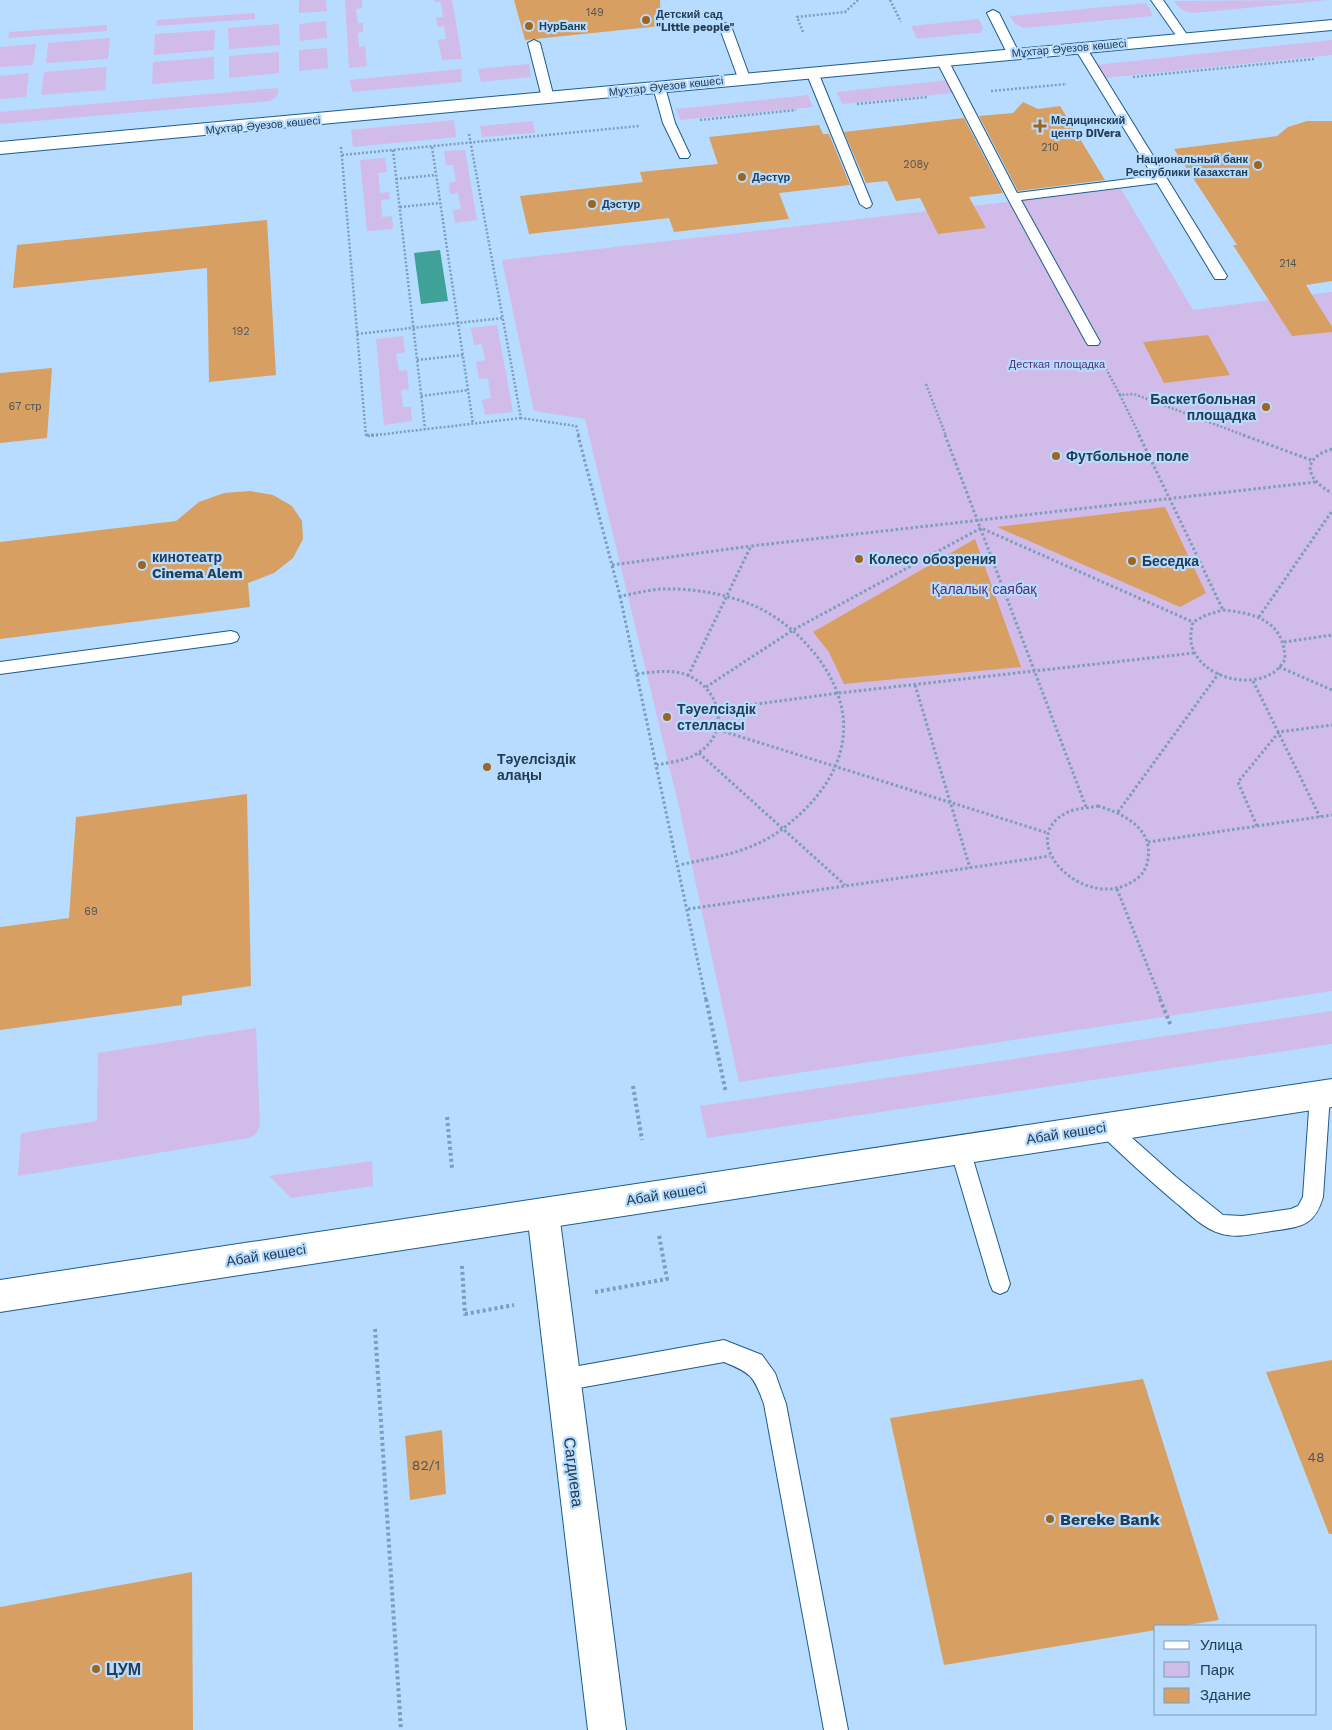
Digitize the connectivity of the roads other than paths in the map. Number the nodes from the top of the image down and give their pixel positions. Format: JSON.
{"nodes":[{"id":1,"x":1157,"y":0,"type":"edge"},
{"id":2,"x":993,"y":14,"type":"dead end"},
{"id":3,"x":1332,"y":25,"type":"edge"},
{"id":4,"x":725,"y":26,"type":"dead end"},
{"id":5,"x":1184,"y":39,"type":"junction"},
{"id":6,"x":534,"y":43,"type":"dead end"},
{"id":7,"x":1080,"y":47,"type":"junction"},
{"id":8,"x":1013,"y":53,"type":"junction"},
{"id":9,"x":942,"y":60,"type":"junction"},
{"id":10,"x":812,"y":72,"type":"junction"},
{"id":11,"x":744,"y":78,"type":"junction"},
{"id":12,"x":660,"y":87,"type":"junction"},
{"id":13,"x":548,"y":98,"type":"junction"},
{"id":14,"x":0,"y":148,"type":"edge"},
{"id":15,"x":684,"y":155,"type":"dead end"},
{"id":16,"x":1160,"y":179,"type":"junction"},
{"id":17,"x":1013,"y":197,"type":"junction"},
{"id":18,"x":866,"y":204,"type":"dead end"},
{"id":19,"x":1220,"y":276,"type":"dead end"},
{"id":20,"x":1093,"y":342,"type":"road end"},
{"id":21,"x":231,"y":637,"type":"dead end"},
{"id":22,"x":0,"y":668,"type":"edge"},
{"id":23,"x":1326,"y":1094,"type":"edge"},
{"id":24,"x":1106,"y":1127,"type":"junction"},
{"id":25,"x":960,"y":1150,"type":"junction"},
{"id":26,"x":543,"y":1213,"type":"junction"},
{"id":27,"x":1000,"y":1284,"type":"dead end"},
{"id":28,"x":0,"y":1296,"type":"edge"},
{"id":29,"x":562,"y":1380,"type":"junction"},
{"id":30,"x":607,"y":1730,"type":"edge"},
{"id":31,"x":836,"y":1730,"type":"edge"}],
"edges":[{"from":1,"to":5,"type":"lane"},
{"from":2,"to":8,"type":"lane"},
{"from":3,"to":5,"type":"main road","name":"Мұхтар Әуезов көшесі"},
{"from":4,"to":11,"type":"lane"},
{"from":5,"to":7,"type":"main road","name":"Мұхтар Әуезов көшесі"},
{"from":6,"to":13,"type":"lane"},
{"from":7,"to":8,"type":"main road","name":"Мұхтар Әуезов көшесі"},
{"from":7,"to":16,"type":"lane"},
{"from":8,"to":9,"type":"main road","name":"Мұхтар Әуезов көшесі"},
{"from":9,"to":10,"type":"main road","name":"Мұхтар Әуезов көшесі"},
{"from":9,"to":17,"type":"lane"},
{"from":10,"to":11,"type":"main road","name":"Мұхтар Әуезов көшесі"},
{"from":10,"to":18,"type":"lane"},
{"from":11,"to":12,"type":"main road","name":"Мұхтар Әуезов көшесі"},
{"from":12,"to":13,"type":"main road","name":"Мұхтар Әуезов көшесі"},
{"from":12,"to":15,"type":"lane"},
{"from":13,"to":14,"type":"main road","name":"Мұхтар Әуезов көшесі"},
{"from":16,"to":17,"type":"lane"},
{"from":16,"to":19,"type":"lane"},
{"from":17,"to":20,"type":"lane"},
{"from":21,"to":22,"type":"lane"},
{"from":23,"to":24,"type":"main road","name":"Абай көшесі"},
{"from":23,"to":24,"type":"lane"},
{"from":24,"to":25,"type":"main road","name":"Абай көшесі"},
{"from":25,"to":26,"type":"main road","name":"Абай көшесі"},
{"from":25,"to":27,"type":"lane"},
{"from":26,"to":28,"type":"main road","name":"Абай көшесі"},
{"from":26,"to":29,"type":"main road","name":"Сагдиева"},
{"from":29,"to":30,"type":"main road","name":"Сагдиева"},
{"from":29,"to":31,"type":"lane"}]}
